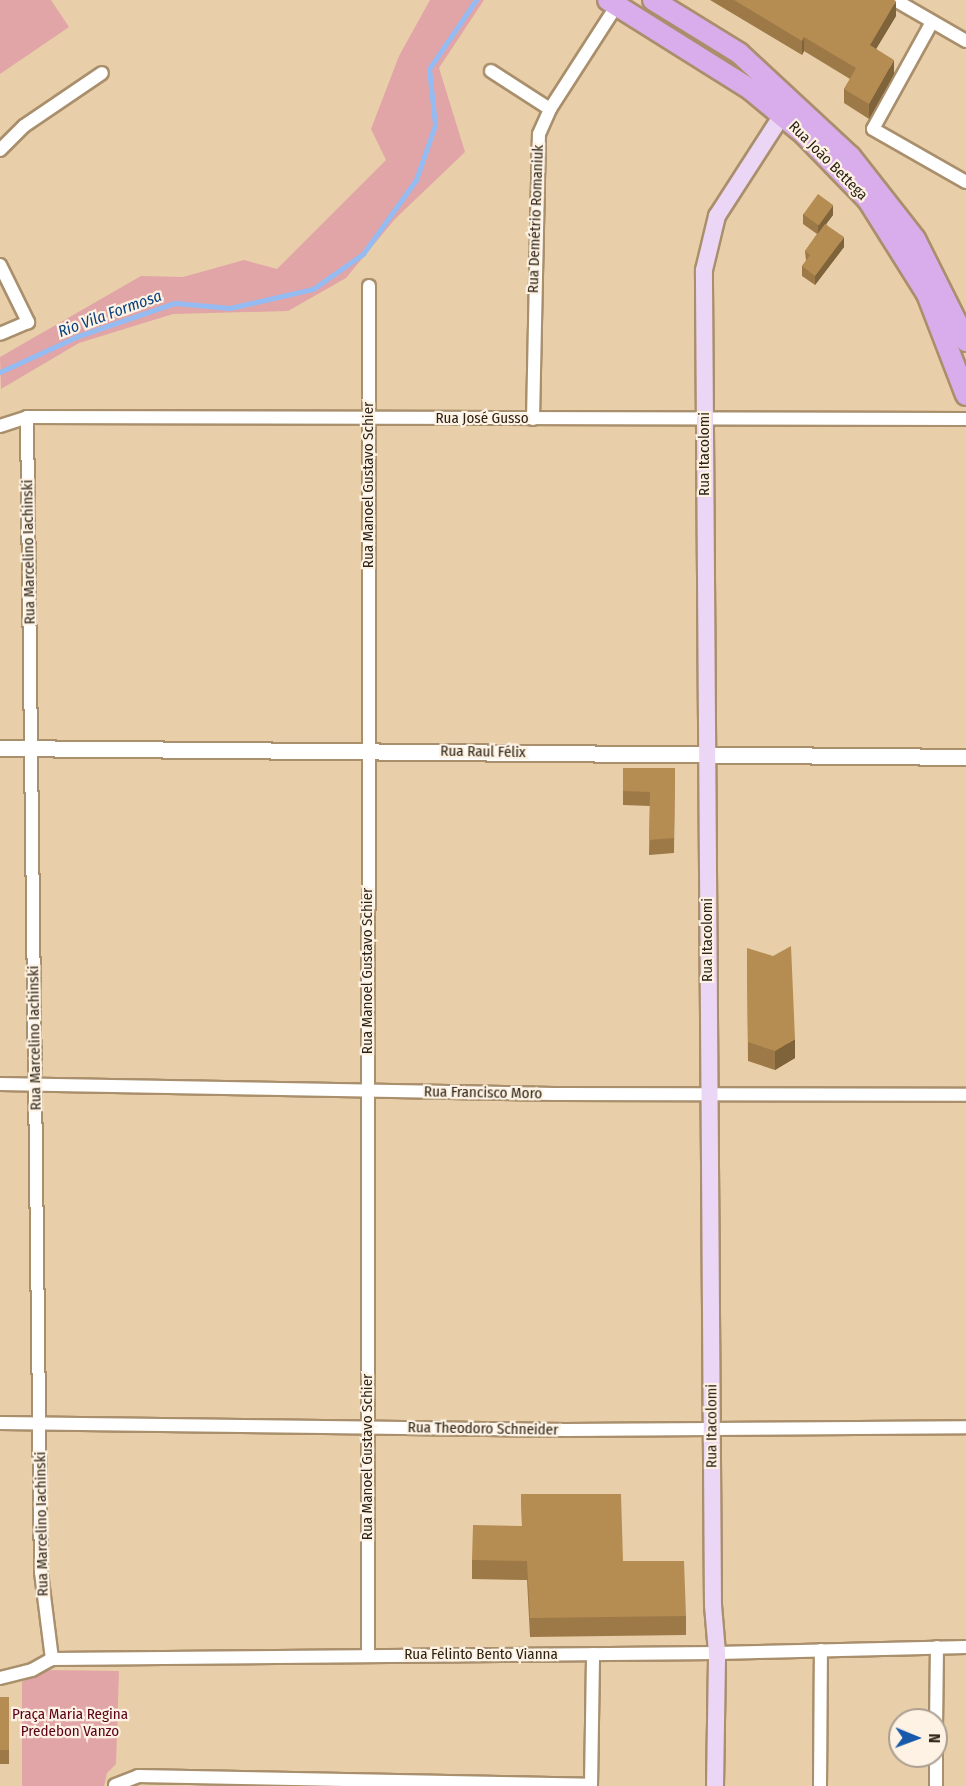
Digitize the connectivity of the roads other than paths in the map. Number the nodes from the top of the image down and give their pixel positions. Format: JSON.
{"nodes":[{"id":1,"x":654,"y":0,"type":"edge"},
{"id":2,"x":895,"y":0,"type":"edge"},
{"id":3,"x":612,"y":3,"type":"edge"},
{"id":4,"x":932,"y":22,"type":"junction"},
{"id":5,"x":966,"y":41,"type":"edge"},
{"id":6,"x":491,"y":71,"type":"dead end"},
{"id":7,"x":102,"y":73,"type":"dead end"},
{"id":8,"x":550,"y":109,"type":"junction"},
{"id":9,"x":782,"y":115,"type":"junction"},
{"id":10,"x":827,"y":133,"type":"junction"},
{"id":11,"x":0,"y":150,"type":"edge"},
{"id":12,"x":966,"y":182,"type":"edge"},
{"id":13,"x":0,"y":265,"type":"edge"},
{"id":14,"x":369,"y":286,"type":"dead end"},
{"id":15,"x":0,"y":334,"type":"edge"},
{"id":16,"x":966,"y":341,"type":"edge"},
{"id":17,"x":966,"y":396,"type":"edge"},
{"id":18,"x":27,"y":417,"type":"junction"},
{"id":19,"x":369,"y":418,"type":"junction"},
{"id":20,"x":532,"y":419,"type":"junction"},
{"id":21,"x":966,"y":419,"type":"edge"},
{"id":22,"x":705,"y":420,"type":"junction"},
{"id":23,"x":0,"y":426,"type":"edge"},
{"id":24,"x":0,"y":748,"type":"edge"},
{"id":25,"x":31,"y":748,"type":"junction"},
{"id":26,"x":369,"y":751,"type":"junction"},
{"id":27,"x":707,"y":754,"type":"junction"},
{"id":28,"x":966,"y":757,"type":"edge"},
{"id":29,"x":0,"y":1084,"type":"edge"},
{"id":30,"x":36,"y":1085,"type":"junction"},
{"id":31,"x":368,"y":1091,"type":"junction"},
{"id":32,"x":710,"y":1095,"type":"junction"},
{"id":33,"x":966,"y":1095,"type":"edge"},
{"id":34,"x":0,"y":1424,"type":"edge"},
{"id":35,"x":40,"y":1425,"type":"junction"},
{"id":36,"x":712,"y":1427,"type":"junction"},
{"id":37,"x":966,"y":1427,"type":"edge"},
{"id":38,"x":368,"y":1428,"type":"junction"},
{"id":39,"x":937,"y":1647,"type":"junction"},
{"id":40,"x":966,"y":1647,"type":"edge"},
{"id":41,"x":821,"y":1650,"type":"junction"},
{"id":42,"x":717,"y":1653,"type":"junction"},
{"id":43,"x":593,"y":1654,"type":"junction"},
{"id":44,"x":368,"y":1656,"type":"junction"},
{"id":45,"x":52,"y":1659,"type":"junction"},
{"id":46,"x":0,"y":1678,"type":"edge"},
{"id":47,"x":936,"y":1708,"type":"edge"},
{"id":48,"x":936,"y":1768,"type":"edge"},
{"id":49,"x":115,"y":1785,"type":"edge"},
{"id":50,"x":591,"y":1785,"type":"edge"},
{"id":51,"x":715,"y":1786,"type":"edge"},
{"id":52,"x":820,"y":1786,"type":"edge"},
{"id":53,"x":936,"y":1786,"type":"edge"}],
"edges":[{"from":1,"to":10,"type":"main road","name":"Rua João Bettega"},
{"from":2,"to":4,"type":"street"},
{"from":3,"to":8,"type":"street","name":"Rua Demétrio Romaniuk"},
{"from":3,"to":9,"type":"main road","name":"Rua João Bettega"},
{"from":4,"to":5,"type":"street"},
{"from":4,"to":12,"type":"street"},
{"from":6,"to":8,"type":"street"},
{"from":7,"to":11,"type":"street"},
{"from":8,"to":20,"type":"street","name":"Rua Demétrio Romaniuk"},
{"from":9,"to":10,"type":"main road"},
{"from":9,"to":17,"type":"main road","name":"Rua João Bettega"},
{"from":9,"to":22,"type":"main road","name":"Rua Itacolomi"},
{"from":10,"to":16,"type":"main road","name":"Rua João Bettega"},
{"from":13,"to":15,"type":"street"},
{"from":14,"to":19,"type":"street","name":"Rua Manoel Gustavo Schier"},
{"from":18,"to":19,"type":"street","name":"Rua José Gusso"},
{"from":18,"to":23,"type":"street","name":"Rua José Gusso"},
{"from":18,"to":25,"type":"street","name":"Rua Marcelino Iachinski"},
{"from":19,"to":20,"type":"street","name":"Rua José Gusso"},
{"from":19,"to":26,"type":"street","name":"Rua Manoel Gustavo Schier"},
{"from":20,"to":22,"type":"street","name":"Rua José Gusso"},
{"from":21,"to":22,"type":"street","name":"Rua José Gusso"},
{"from":22,"to":27,"type":"main road","name":"Rua Itacolomi"},
{"from":24,"to":25,"type":"street","name":"Rua Raul Félix"},
{"from":25,"to":26,"type":"street","name":"Rua Raul Félix"},
{"from":25,"to":30,"type":"street","name":"Rua Marcelino Iachinski"},
{"from":26,"to":27,"type":"street","name":"Rua Raul Félix"},
{"from":26,"to":31,"type":"street","name":"Rua Manoel Gustavo Schier"},
{"from":27,"to":28,"type":"street","name":"Rua Raul Félix"},
{"from":27,"to":32,"type":"main road","name":"Rua Itacolomi"},
{"from":29,"to":30,"type":"street","name":"Rua Francisco Moro"},
{"from":30,"to":31,"type":"street","name":"Rua Francisco Moro"},
{"from":30,"to":35,"type":"street","name":"Rua Marcelino Iachinski"},
{"from":31,"to":32,"type":"street","name":"Rua Francisco Moro"},
{"from":31,"to":38,"type":"street","name":"Rua Manoel Gustavo Schier"},
{"from":32,"to":33,"type":"street","name":"Rua Francisco Moro"},
{"from":32,"to":36,"type":"main road","name":"Rua Itacolomi"},
{"from":34,"to":35,"type":"street","name":"Rua Theodoro Schneider"},
{"from":35,"to":38,"type":"street","name":"Rua Theodoro Schneider"},
{"from":35,"to":45,"type":"street","name":"Rua Marcelino Iachinski"},
{"from":36,"to":37,"type":"street","name":"Rua Theodoro Schneider"},
{"from":36,"to":38,"type":"street","name":"Rua Theodoro Schneider"},
{"from":36,"to":42,"type":"main road","name":"Rua Itacolomi"},
{"from":38,"to":44,"type":"street","name":"Rua Manoel Gustavo Schier"},
{"from":39,"to":40,"type":"street","name":"Rua Felinto Bento Vianna"},
{"from":39,"to":41,"type":"street","name":"Rua Felinto Bento Vianna"},
{"from":39,"to":47,"type":"street"},
{"from":41,"to":42,"type":"street","name":"Rua Felinto Bento Vianna"},
{"from":41,"to":52,"type":"street"},
{"from":42,"to":43,"type":"street","name":"Rua Felinto Bento Vianna"},
{"from":42,"to":51,"type":"main road","name":"Rua Itacolomi"},
{"from":43,"to":44,"type":"street","name":"Rua Felinto Bento Vianna"},
{"from":43,"to":50,"type":"street"},
{"from":44,"to":45,"type":"street","name":"Rua Felinto Bento Vianna"},
{"from":45,"to":46,"type":"street","name":"Rua Felinto Bento Vianna"},
{"from":48,"to":53,"type":"street"},
{"from":49,"to":50,"type":"street"}]}
